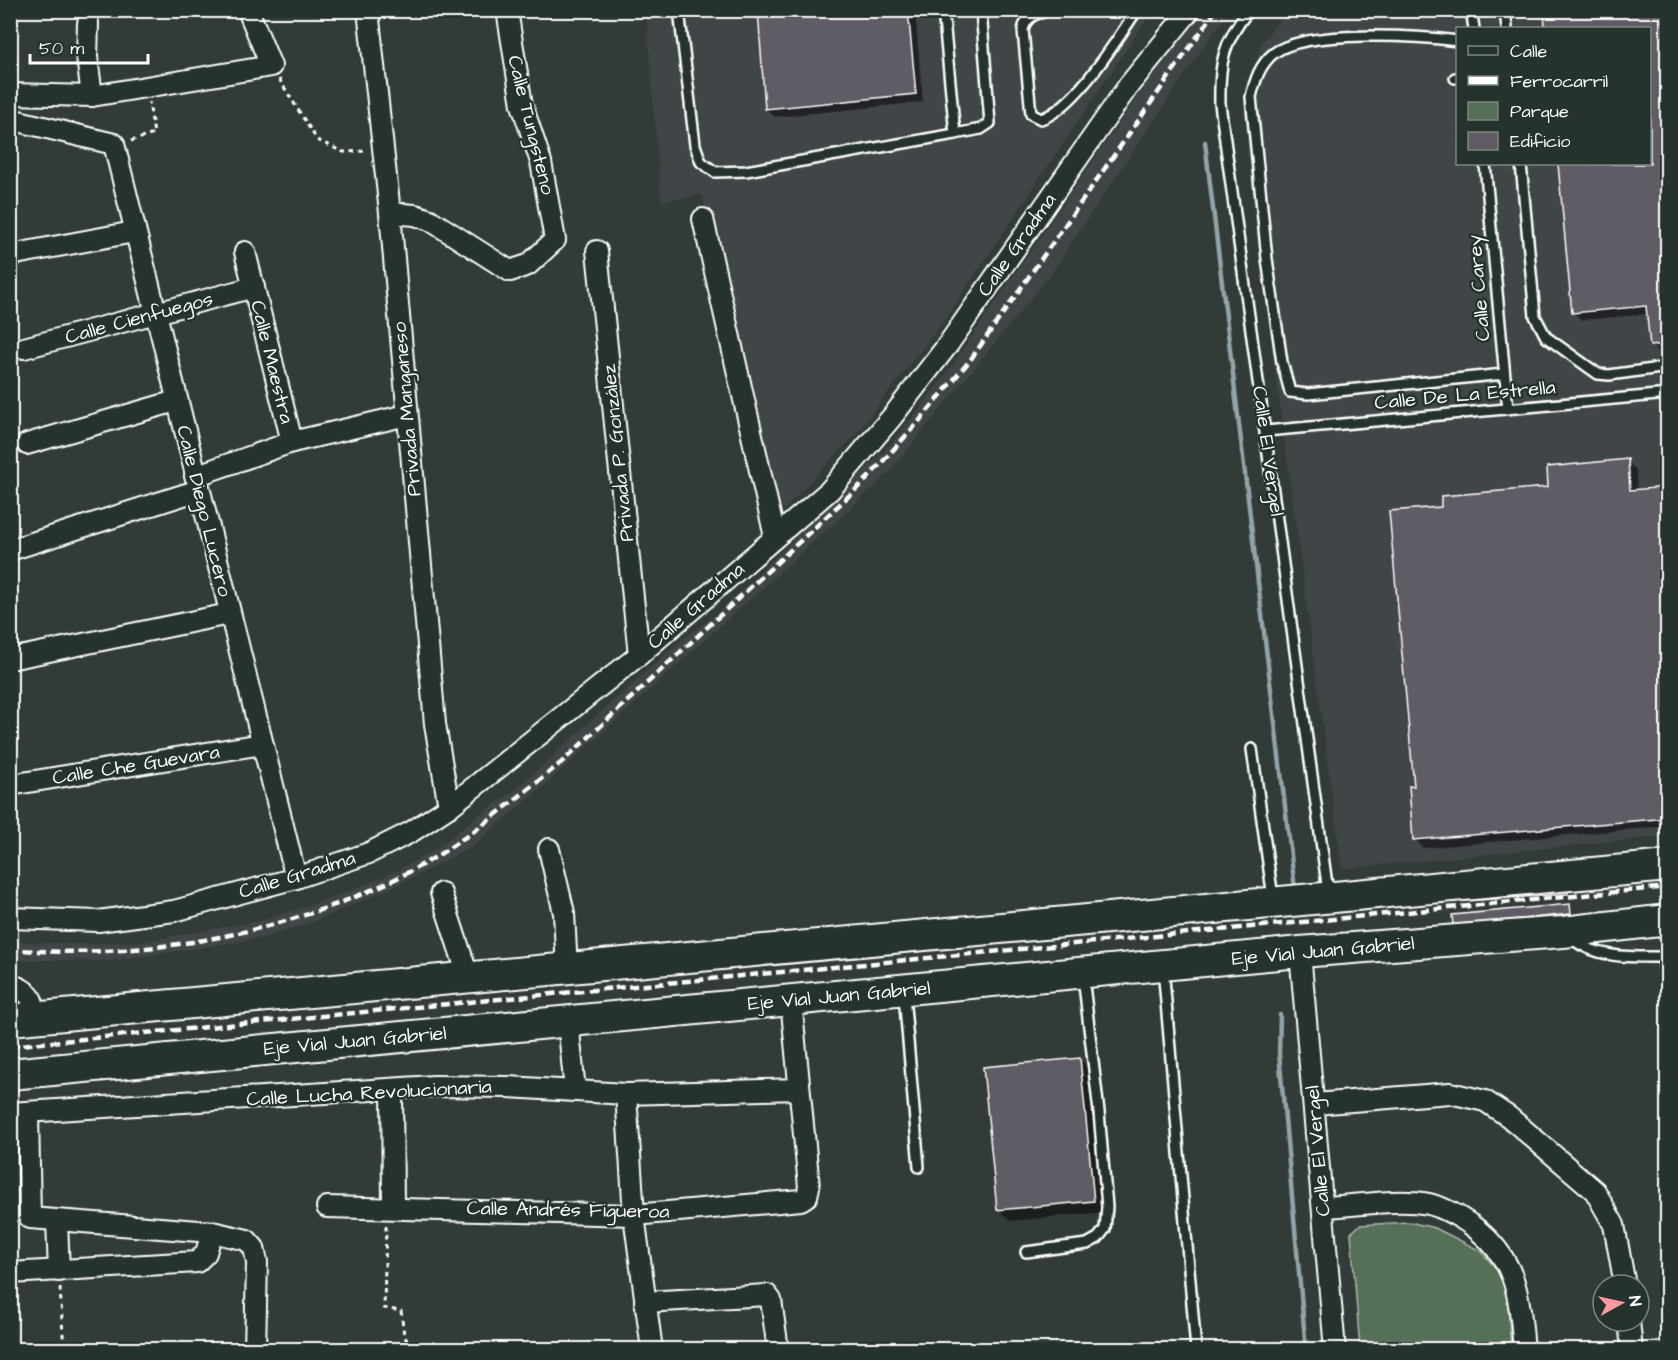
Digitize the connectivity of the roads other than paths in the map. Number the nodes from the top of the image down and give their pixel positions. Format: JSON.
{"nodes":[{"id":1,"x":248,"y":10,"type":"edge"},
{"id":2,"x":368,"y":10,"type":"edge"},
{"id":3,"x":507,"y":10,"type":"edge"},
{"id":4,"x":679,"y":10,"type":"edge"},
{"id":5,"x":943,"y":10,"type":"edge"},
{"id":6,"x":981,"y":10,"type":"edge"},
{"id":7,"x":1051,"y":10,"type":"edge"},
{"id":8,"x":1137,"y":10,"type":"edge"},
{"id":9,"x":1190,"y":10,"type":"edge"},
{"id":10,"x":1249,"y":10,"type":"edge"},
{"id":11,"x":1471,"y":10,"type":"edge"},
{"id":12,"x":1505,"y":10,"type":"edge"},
{"id":13,"x":88,"y":23,"type":"dead end"},
{"id":14,"x":1474,"y":27,"type":"edge"},
{"id":15,"x":1507,"y":27,"type":"edge"},
{"id":16,"x":1456,"y":41,"type":"edge"},
{"id":17,"x":10,"y":94,"type":"edge"},
{"id":18,"x":92,"y":96,"type":"junction"},
{"id":19,"x":10,"y":119,"type":"edge"},
{"id":20,"x":955,"y":134,"type":"junction"},
{"id":21,"x":1485,"y":165,"type":"edge"},
{"id":22,"x":1521,"y":165,"type":"edge"},
{"id":23,"x":390,"y":213,"type":"junction"},
{"id":24,"x":703,"y":219,"type":"dead end"},
{"id":25,"x":134,"y":232,"type":"junction"},
{"id":26,"x":597,"y":251,"type":"dead end"},
{"id":27,"x":245,"y":252,"type":"dead end"},
{"id":28,"x":10,"y":255,"type":"edge"},
{"id":29,"x":254,"y":287,"type":"junction"},
{"id":30,"x":155,"y":315,"type":"junction"},
{"id":31,"x":24,"y":348,"type":"dead end"},
{"id":32,"x":1668,"y":367,"type":"edge"},
{"id":33,"x":1504,"y":374,"type":"junction"},
{"id":34,"x":1668,"y":394,"type":"edge"},
{"id":35,"x":176,"y":401,"type":"junction"},
{"id":36,"x":1508,"y":410,"type":"junction"},
{"id":37,"x":407,"y":415,"type":"junction"},
{"id":38,"x":1266,"y":431,"type":"junction"},
{"id":39,"x":292,"y":442,"type":"junction"},
{"id":40,"x":27,"y":444,"type":"dead end"},
{"id":41,"x":197,"y":483,"type":"junction"},
{"id":42,"x":776,"y":537,"type":"junction"},
{"id":43,"x":10,"y":550,"type":"edge"},
{"id":44,"x":230,"y":614,"type":"junction"},
{"id":45,"x":639,"y":655,"type":"junction"},
{"id":46,"x":10,"y":659,"type":"edge"},
{"id":47,"x":262,"y":744,"type":"junction"},
{"id":48,"x":1252,"y":749,"type":"dead end"},
{"id":49,"x":10,"y":785,"type":"edge"},
{"id":50,"x":449,"y":807,"type":"junction"},
{"id":51,"x":549,"y":849,"type":"dead end"},
{"id":52,"x":1668,"y":866,"type":"edge"},
{"id":53,"x":296,"y":878,"type":"junction"},
{"id":54,"x":441,"y":893,"type":"dead end"},
{"id":55,"x":1329,"y":898,"type":"junction"},
{"id":56,"x":1274,"y":904,"type":"junction"},
{"id":57,"x":10,"y":918,"type":"edge"},
{"id":58,"x":1668,"y":920,"type":"edge"},
{"id":59,"x":1563,"y":932,"type":"junction"},
{"id":60,"x":1300,"y":952,"type":"junction"},
{"id":61,"x":1665,"y":957,"type":"edge"},
{"id":62,"x":1163,"y":965,"type":"junction"},
{"id":63,"x":567,"y":970,"type":"junction"},
{"id":64,"x":1082,"y":973,"type":"junction"},
{"id":65,"x":469,"y":979,"type":"junction"},
{"id":66,"x":10,"y":985,"type":"edge"},
{"id":67,"x":904,"y":989,"type":"junction"},
{"id":68,"x":1668,"y":995,"type":"edge"},
{"id":69,"x":791,"y":1000,"type":"junction"},
{"id":70,"x":23,"y":1019,"type":"edge"},
{"id":71,"x":568,"y":1021,"type":"junction"},
{"id":72,"x":10,"y":1074,"type":"edge"},
{"id":73,"x":392,"y":1089,"type":"junction"},
{"id":74,"x":799,"y":1089,"type":"junction"},
{"id":75,"x":575,"y":1091,"type":"junction"},
{"id":76,"x":626,"y":1094,"type":"junction"},
{"id":77,"x":1315,"y":1104,"type":"junction"},
{"id":78,"x":19,"y":1113,"type":"edge"},
{"id":79,"x":919,"y":1167,"type":"dead end"},
{"id":80,"x":327,"y":1207,"type":"dead end"},
{"id":81,"x":393,"y":1207,"type":"junction"},
{"id":82,"x":1323,"y":1207,"type":"junction"},
{"id":83,"x":634,"y":1215,"type":"junction"},
{"id":84,"x":57,"y":1222,"type":"junction"},
{"id":85,"x":212,"y":1232,"type":"junction"},
{"id":86,"x":1026,"y":1252,"type":"dead end"},
{"id":87,"x":59,"y":1271,"type":"junction"},
{"id":88,"x":10,"y":1273,"type":"edge"},
{"id":89,"x":1623,"y":1273,"type":"edge"},
{"id":90,"x":645,"y":1302,"type":"junction"},
{"id":91,"x":1630,"y":1333,"type":"edge"},
{"id":92,"x":255,"y":1350,"type":"edge"},
{"id":93,"x":652,"y":1350,"type":"edge"},
{"id":94,"x":778,"y":1350,"type":"edge"},
{"id":95,"x":1196,"y":1350,"type":"edge"},
{"id":96,"x":1335,"y":1350,"type":"edge"},
{"id":97,"x":1524,"y":1350,"type":"edge"},
{"id":98,"x":1632,"y":1350,"type":"edge"}],
"edges":[{"from":1,"to":18,"type":"street"},
{"from":2,"to":23,"type":"street","name":"Privada Manganeso"},
{"from":3,"to":23,"type":"street","name":"Calle Tungsteno"},
{"from":4,"to":20,"type":"lane"},
{"from":5,"to":20,"type":"lane"},
{"from":6,"to":20,"type":"lane"},
{"from":7,"to":8,"type":"lane"},
{"from":9,"to":42,"type":"street","name":"Calle Gradma"},
{"from":10,"to":38,"type":"lane","name":"Calle El Vergel"},
{"from":11,"to":14,"type":"lane"},
{"from":12,"to":15,"type":"lane"},
{"from":13,"to":18,"type":"street"},
{"from":16,"to":33,"type":"lane"},
{"from":17,"to":18,"type":"street"},
{"from":19,"to":25,"type":"street","name":"Calle Diego Lucero"},
{"from":21,"to":33,"type":"lane","name":"Calle Carey"},
{"from":22,"to":32,"type":"lane"},
{"from":23,"to":37,"type":"street","name":"Privada Manganeso"},
{"from":24,"to":42,"type":"street"},
{"from":25,"to":28,"type":"street"},
{"from":25,"to":30,"type":"street","name":"Calle Diego Lucero"},
{"from":26,"to":45,"type":"street","name":"Privada P. González"},
{"from":27,"to":29,"type":"street","name":"Calle Maestra"},
{"from":29,"to":30,"type":"street","name":"Calle Cienfuegos"},
{"from":29,"to":39,"type":"street","name":"Calle Maestra"},
{"from":30,"to":31,"type":"street","name":"Calle Cienfuegos"},
{"from":30,"to":35,"type":"street","name":"Calle Diego Lucero"},
{"from":33,"to":36,"type":"lane","name":"Calle Carey"},
{"from":34,"to":36,"type":"lane","name":"Calle De La Estrella"},
{"from":35,"to":40,"type":"street"},
{"from":35,"to":41,"type":"street","name":"Calle Diego Lucero"},
{"from":36,"to":38,"type":"lane","name":"Calle De La Estrella"},
{"from":37,"to":39,"type":"street"},
{"from":37,"to":50,"type":"street","name":"Privada Manganeso"},
{"from":38,"to":55,"type":"lane","name":"Calle El Vergel"},
{"from":39,"to":41,"type":"street","name":"Calle Maestra"},
{"from":41,"to":43,"type":"street","name":"Calle Maestra"},
{"from":41,"to":44,"type":"street","name":"Calle Diego Lucero"},
{"from":42,"to":45,"type":"street","name":"Calle Gradma"},
{"from":44,"to":46,"type":"street"},
{"from":44,"to":47,"type":"street","name":"Calle Diego Lucero"},
{"from":45,"to":50,"type":"street","name":"Calle Gradma"},
{"from":47,"to":49,"type":"street","name":"Calle Che Guevara"},
{"from":47,"to":53,"type":"street","name":"Calle Diego Lucero"},
{"from":48,"to":56,"type":"lane"},
{"from":50,"to":53,"type":"street","name":"Calle Gradma"},
{"from":51,"to":63,"type":"street"},
{"from":52,"to":55,"type":"main road"},
{"from":53,"to":57,"type":"street","name":"Calle Gradma"},
{"from":54,"to":65,"type":"street"},
{"from":55,"to":56,"type":"main road"},
{"from":56,"to":63,"type":"main road"},
{"from":58,"to":59,"type":"main road","name":"Eje Vial Juan Gabriel"},
{"from":59,"to":60,"type":"main road","name":"Eje Vial Juan Gabriel"},
{"from":59,"to":61,"type":"lane"},
{"from":60,"to":62,"type":"main road","name":"Eje Vial Juan Gabriel"},
{"from":60,"to":77,"type":"street","name":"Calle El Vergel"},
{"from":61,"to":68,"type":"lane"},
{"from":62,"to":64,"type":"main road","name":"Eje Vial Juan Gabriel"},
{"from":62,"to":95,"type":"lane"},
{"from":63,"to":65,"type":"main road"},
{"from":64,"to":67,"type":"main road","name":"Eje Vial Juan Gabriel"},
{"from":64,"to":86,"type":"lane"},
{"from":65,"to":70,"type":"main road"},
{"from":66,"to":70,"type":"street"},
{"from":67,"to":69,"type":"main road","name":"Eje Vial Juan Gabriel"},
{"from":67,"to":79,"type":"lane"},
{"from":69,"to":71,"type":"main road","name":"Eje Vial Juan Gabriel"},
{"from":69,"to":74,"type":"street"},
{"from":71,"to":72,"type":"main road","name":"Eje Vial Juan Gabriel"},
{"from":71,"to":75,"type":"street"},
{"from":73,"to":75,"type":"street","name":"Calle Lucha Revolucionaria"},
{"from":73,"to":78,"type":"street","name":"Calle Lucha Revolucionaria"},
{"from":73,"to":81,"type":"street"},
{"from":74,"to":76,"type":"street","name":"Calle Lucha Revolucionaria"},
{"from":74,"to":83,"type":"street","name":"Calle Andrés Figueroa"},
{"from":75,"to":76,"type":"street","name":"Calle Lucha Revolucionaria"},
{"from":76,"to":83,"type":"street"},
{"from":77,"to":82,"type":"street","name":"Calle El Vergel"},
{"from":77,"to":89,"type":"street"},
{"from":78,"to":84,"type":"street"},
{"from":80,"to":81,"type":"street","name":"Calle Andrés Figueroa"},
{"from":81,"to":83,"type":"street","name":"Calle Andrés Figueroa"},
{"from":82,"to":96,"type":"street","name":"Calle El Vergel"},
{"from":82,"to":97,"type":"street"},
{"from":83,"to":90,"type":"street"},
{"from":84,"to":85,"type":"street"},
{"from":84,"to":87,"type":"street"},
{"from":85,"to":87,"type":"street"},
{"from":85,"to":92,"type":"street"},
{"from":87,"to":88,"type":"street"},
{"from":90,"to":93,"type":"street"},
{"from":90,"to":94,"type":"street"},
{"from":91,"to":98,"type":"street"}]}
